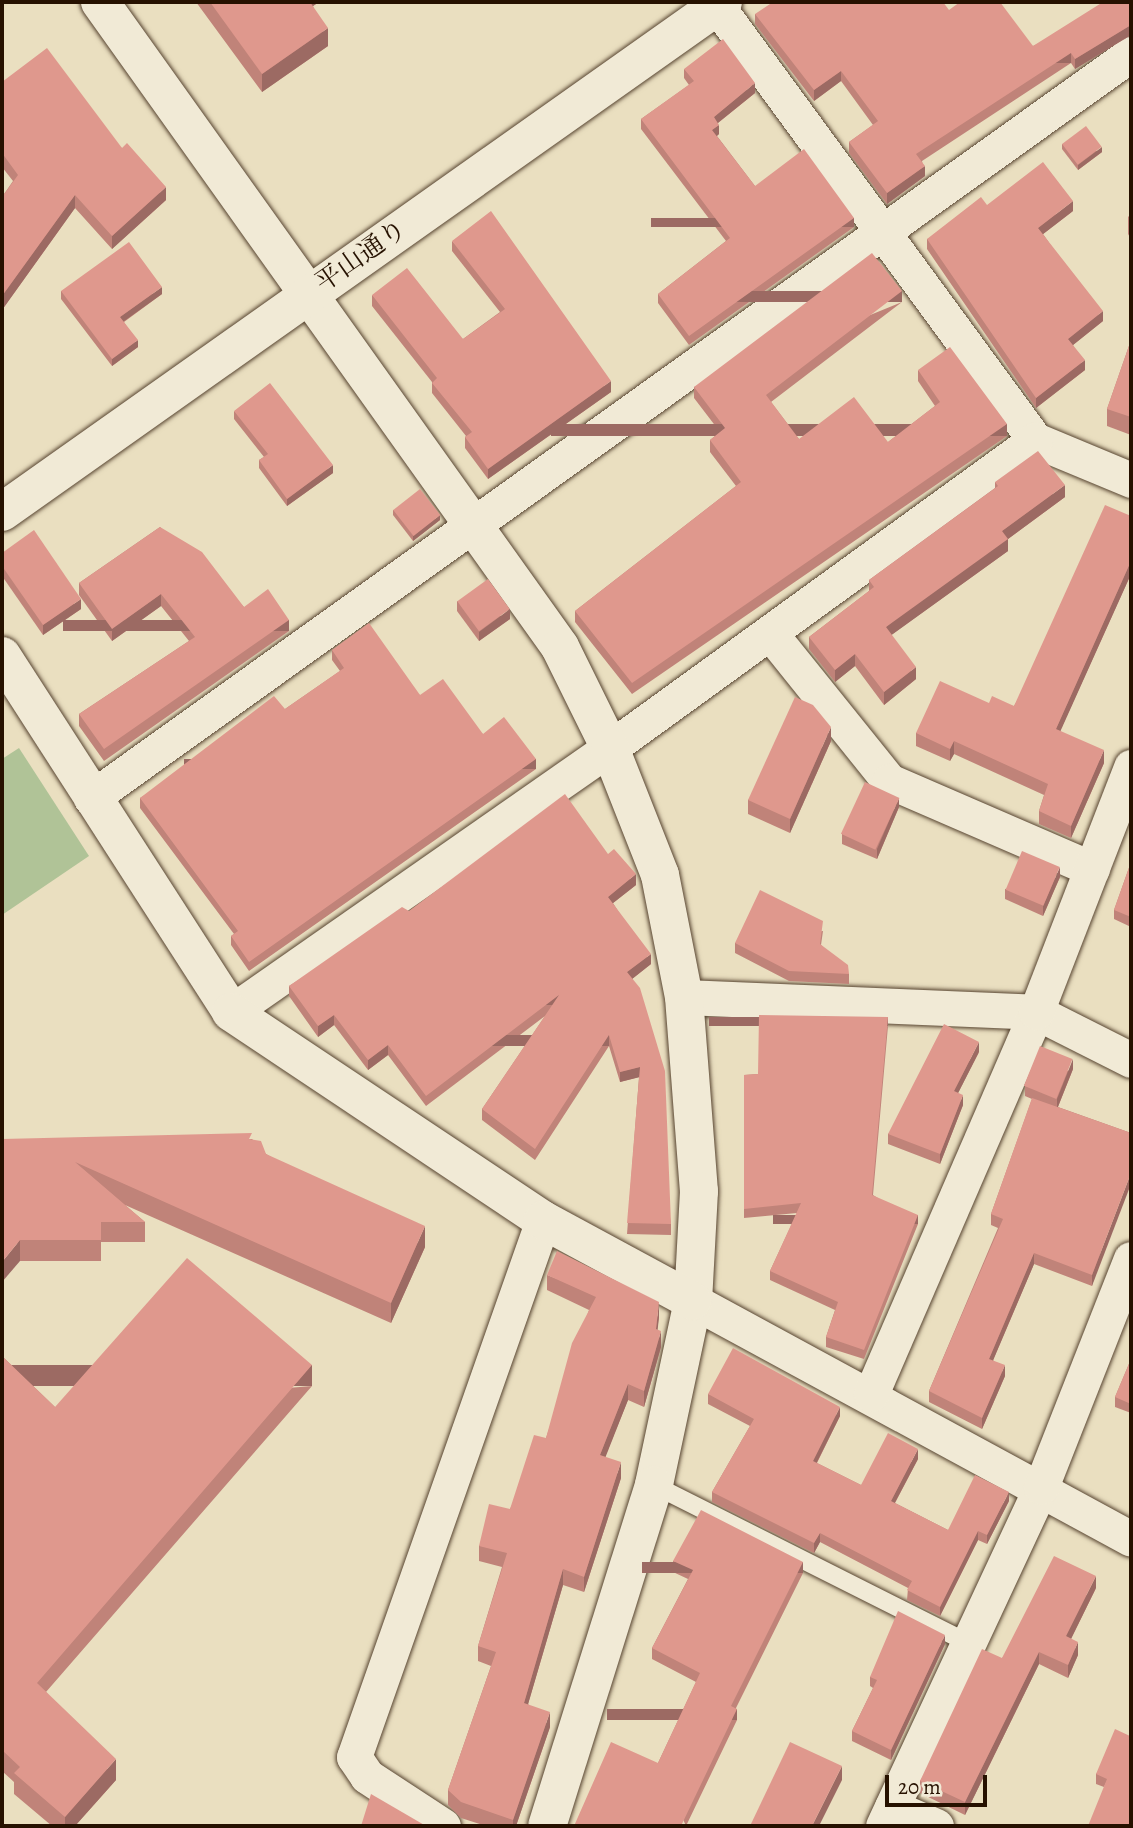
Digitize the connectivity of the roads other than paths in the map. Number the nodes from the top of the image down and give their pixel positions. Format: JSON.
{"nodes":[{"id":1,"x":100,"y":2,"type":"edge"},
{"id":2,"x":720,"y":4,"type":"edge"},
{"id":3,"x":1131,"y":54,"type":"edge"},
{"id":4,"x":880,"y":237,"type":"junction"},
{"id":5,"x":309,"y":293,"type":"junction"},
{"id":6,"x":1035,"y":440,"type":"junction"},
{"id":7,"x":1131,"y":480,"type":"edge"},
{"id":8,"x":2,"y":512,"type":"edge"},
{"id":9,"x":476,"y":525,"type":"junction"},
{"id":10,"x":770,"y":633,"type":"junction"},
{"id":11,"x":2,"y":656,"type":"edge"},
{"id":12,"x":610,"y":748,"type":"junction"},
{"id":13,"x":1131,"y":767,"type":"edge"},
{"id":14,"x":91,"y":799,"type":"junction"},
{"id":15,"x":1092,"y":869,"type":"junction"},
{"id":16,"x":684,"y":997,"type":"junction"},
{"id":17,"x":231,"y":1012,"type":"junction"},
{"id":18,"x":1036,"y":1012,"type":"junction"},
{"id":19,"x":1131,"y":1060,"type":"edge"},
{"id":20,"x":543,"y":1220,"type":"junction"},
{"id":21,"x":1129,"y":1273,"type":"edge"},
{"id":22,"x":692,"y":1301,"type":"junction"},
{"id":23,"x":871,"y":1394,"type":"junction"},
{"id":24,"x":654,"y":1486,"type":"junction"},
{"id":25,"x":1041,"y":1487,"type":"junction"},
{"id":26,"x":1131,"y":1539,"type":"edge"},
{"id":27,"x":970,"y":1644,"type":"junction"},
{"id":28,"x":888,"y":1817,"type":"edge"},
{"id":29,"x":443,"y":1826,"type":"edge"},
{"id":30,"x":547,"y":1826,"type":"edge"},
{"id":31,"x":936,"y":1826,"type":"edge"}],
"edges":[{"from":1,"to":5,"type":"street"},
{"from":2,"to":4,"type":"street"},
{"from":2,"to":5,"type":"street","name":"平山通り"},
{"from":3,"to":4,"type":"street"},
{"from":4,"to":6,"type":"street"},
{"from":4,"to":9,"type":"street"},
{"from":5,"to":8,"type":"street","name":"平山通り"},
{"from":5,"to":9,"type":"street"},
{"from":6,"to":7,"type":"street"},
{"from":6,"to":10,"type":"street"},
{"from":9,"to":12,"type":"street"},
{"from":9,"to":14,"type":"street"},
{"from":10,"to":12,"type":"street"},
{"from":10,"to":15,"type":"street"},
{"from":11,"to":14,"type":"street"},
{"from":12,"to":16,"type":"street"},
{"from":12,"to":17,"type":"street"},
{"from":13,"to":15,"type":"street"},
{"from":14,"to":17,"type":"street"},
{"from":15,"to":18,"type":"street"},
{"from":16,"to":18,"type":"street"},
{"from":16,"to":22,"type":"street"},
{"from":17,"to":20,"type":"street"},
{"from":18,"to":19,"type":"street"},
{"from":18,"to":23,"type":"street"},
{"from":20,"to":22,"type":"street"},
{"from":20,"to":29,"type":"street"},
{"from":21,"to":25,"type":"street"},
{"from":22,"to":23,"type":"street"},
{"from":22,"to":24,"type":"street"},
{"from":23,"to":25,"type":"street"},
{"from":24,"to":27,"type":"lane"},
{"from":24,"to":30,"type":"street"},
{"from":25,"to":26,"type":"street"},
{"from":25,"to":27,"type":"street"},
{"from":27,"to":28,"type":"street"},
{"from":28,"to":31,"type":"street"}]}
